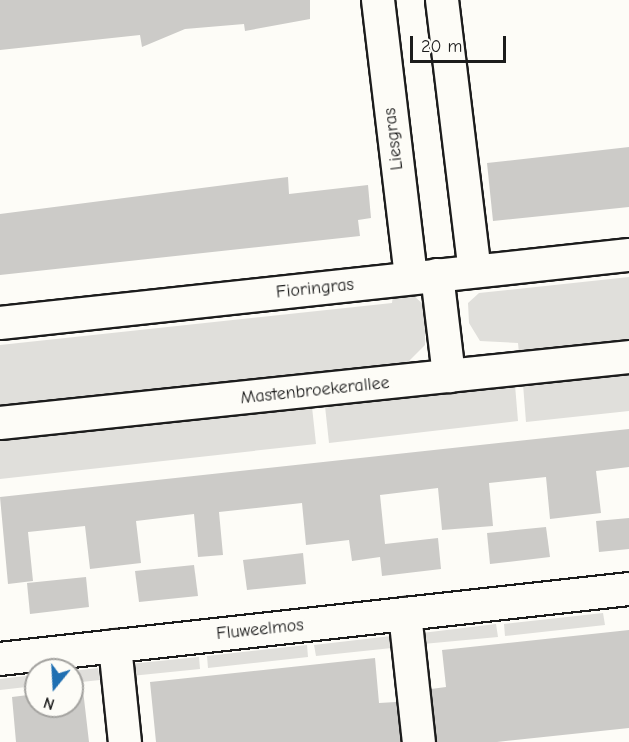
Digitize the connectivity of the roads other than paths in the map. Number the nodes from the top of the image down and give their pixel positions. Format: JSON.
{"nodes":[{"id":1,"x":378,"y":0,"type":"edge"},
{"id":2,"x":442,"y":0,"type":"edge"},
{"id":3,"x":629,"y":255,"type":"edge"},
{"id":4,"x":475,"y":271,"type":"junction"},
{"id":5,"x":424,"y":277,"type":"junction"},
{"id":6,"x":0,"y":323,"type":"edge"},
{"id":7,"x":629,"y":357,"type":"edge"},
{"id":8,"x":448,"y":376,"type":"junction"},
{"id":9,"x":0,"y":423,"type":"edge"},
{"id":10,"x":629,"y":589,"type":"edge"},
{"id":11,"x":405,"y":614,"type":"junction"},
{"id":12,"x":115,"y":646,"type":"junction"},
{"id":13,"x":0,"y":659,"type":"edge"},
{"id":14,"x":125,"y":742,"type":"edge"},
{"id":15,"x":419,"y":742,"type":"edge"}],
"edges":[{"from":1,"to":5,"type":"street","name":"Liesgras"},
{"from":2,"to":4,"type":"street"},
{"from":3,"to":4,"type":"street","name":"Fioringras"},
{"from":4,"to":5,"type":"street","name":"Fioringras"},
{"from":5,"to":6,"type":"street","name":"Fioringras"},
{"from":5,"to":8,"type":"street","name":"Liesgras"},
{"from":7,"to":8,"type":"street","name":"Mastenbroekerallee"},
{"from":8,"to":9,"type":"street","name":"Mastenbroekerallee"},
{"from":10,"to":11,"type":"street","name":"Fluweelmos"},
{"from":11,"to":12,"type":"street","name":"Fluweelmos"},
{"from":11,"to":15,"type":"street"},
{"from":12,"to":13,"type":"street","name":"Fluweelmos"},
{"from":12,"to":14,"type":"street"}]}
